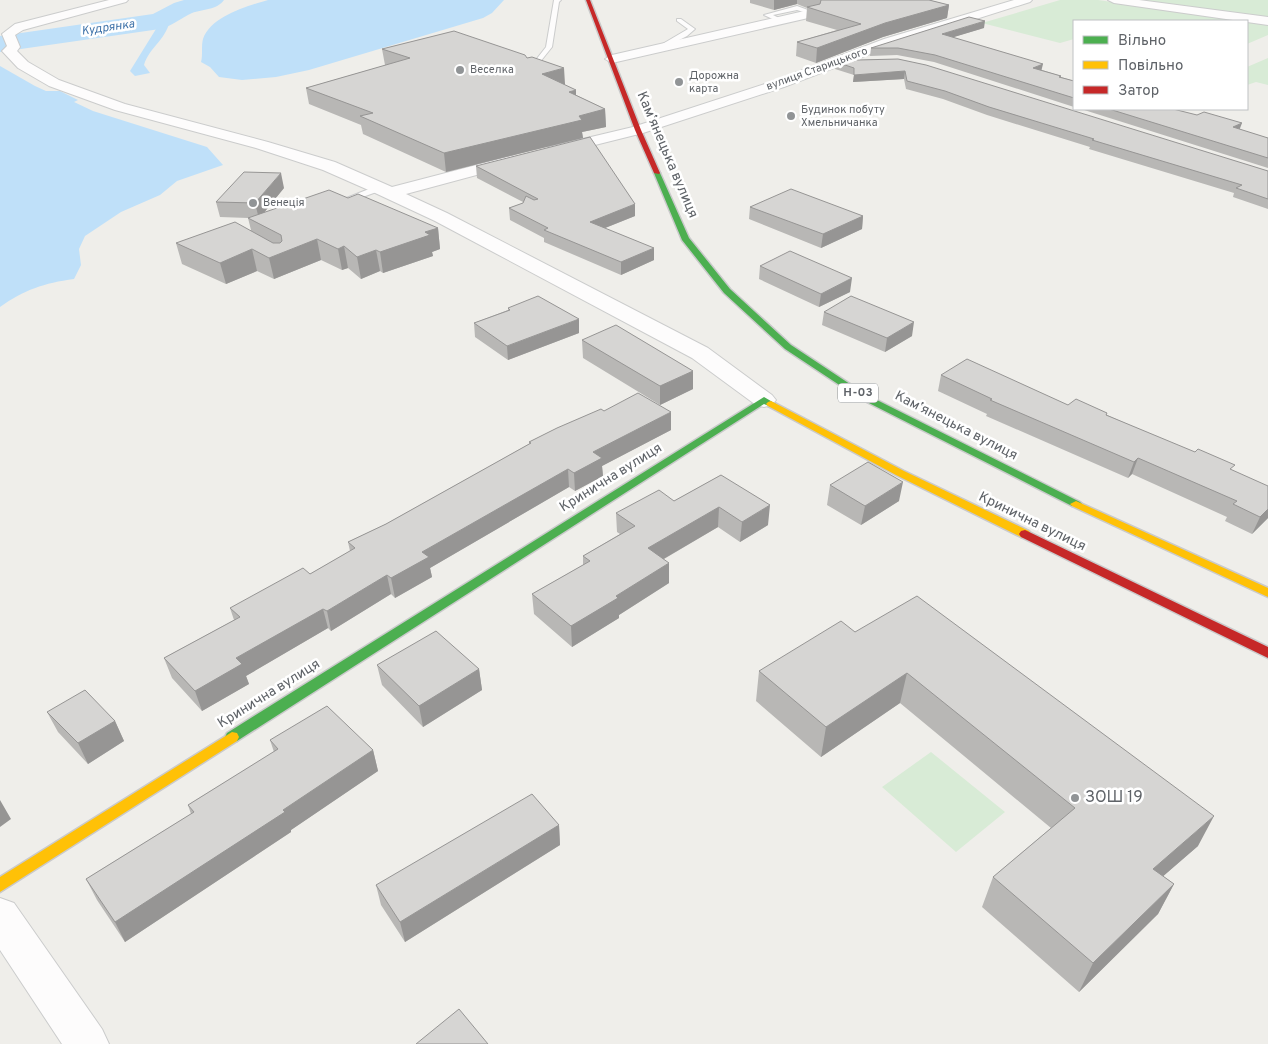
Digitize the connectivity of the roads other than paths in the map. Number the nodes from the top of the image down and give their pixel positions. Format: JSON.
{"nodes":[{"id":1,"x":122,"y":0,"type":"edge"},
{"id":2,"x":558,"y":0,"type":"edge"},
{"id":3,"x":588,"y":0,"type":"edge"},
{"id":4,"x":1026,"y":0,"type":"edge"},
{"id":5,"x":1114,"y":0,"type":"edge"},
{"id":6,"x":813,"y":13,"type":"edge"},
{"id":7,"x":679,"y":20,"type":"dead end"},
{"id":8,"x":1268,"y":21,"type":"edge"},
{"id":9,"x":654,"y":51,"type":"junction"},
{"id":10,"x":612,"y":59,"type":"junction"},
{"id":11,"x":878,"y":61,"type":"edge"},
{"id":12,"x":841,"y":62,"type":"junction"},
{"id":13,"x":530,"y":71,"type":"edge"},
{"id":14,"x":638,"y":130,"type":"junction"},
{"id":15,"x":540,"y":154,"type":"edge"},
{"id":16,"x":522,"y":158,"type":"edge"},
{"id":17,"x":384,"y":190,"type":"junction"},
{"id":18,"x":333,"y":204,"type":"edge"},
{"id":19,"x":764,"y":400,"type":"junction"},
{"id":20,"x":1268,"y":593,"type":"edge"},
{"id":21,"x":1268,"y":653,"type":"edge"},
{"id":22,"x":0,"y":885,"type":"edge"},
{"id":23,"x":0,"y":916,"type":"edge"},
{"id":24,"x":87,"y":1044,"type":"edge"}],
"edges":[{"from":1,"to":17,"type":"street"},
{"from":2,"to":13,"type":"lane"},
{"from":3,"to":10,"type":"main road","name":"Камʼянецька вулиця","number":"Н-03"},
{"from":4,"to":12,"type":"street","name":"вулиця Старицького"},
{"from":5,"to":8,"type":"street"},
{"from":6,"to":9,"type":"street"},
{"from":7,"to":9,"type":"lane"},
{"from":9,"to":10,"type":"street"},
{"from":10,"to":14,"type":"main road","name":"Камʼянецька вулиця","number":"Н-03"},
{"from":11,"to":12,"type":"street"},
{"from":12,"to":14,"type":"street","name":"вулиця Старицького"},
{"from":14,"to":15,"type":"street","name":"вулиця Старицького"},
{"from":14,"to":20,"type":"main road","name":"Камʼянецька вулиця","number":"Н-03"},
{"from":16,"to":17,"type":"street"},
{"from":17,"to":18,"type":"lane"},
{"from":17,"to":19,"type":"street"},
{"from":19,"to":21,"type":"main road","name":"Кринична вулиця"},
{"from":19,"to":22,"type":"main road","name":"Кринична вулиця"},
{"from":23,"to":24,"type":"street"}]}
